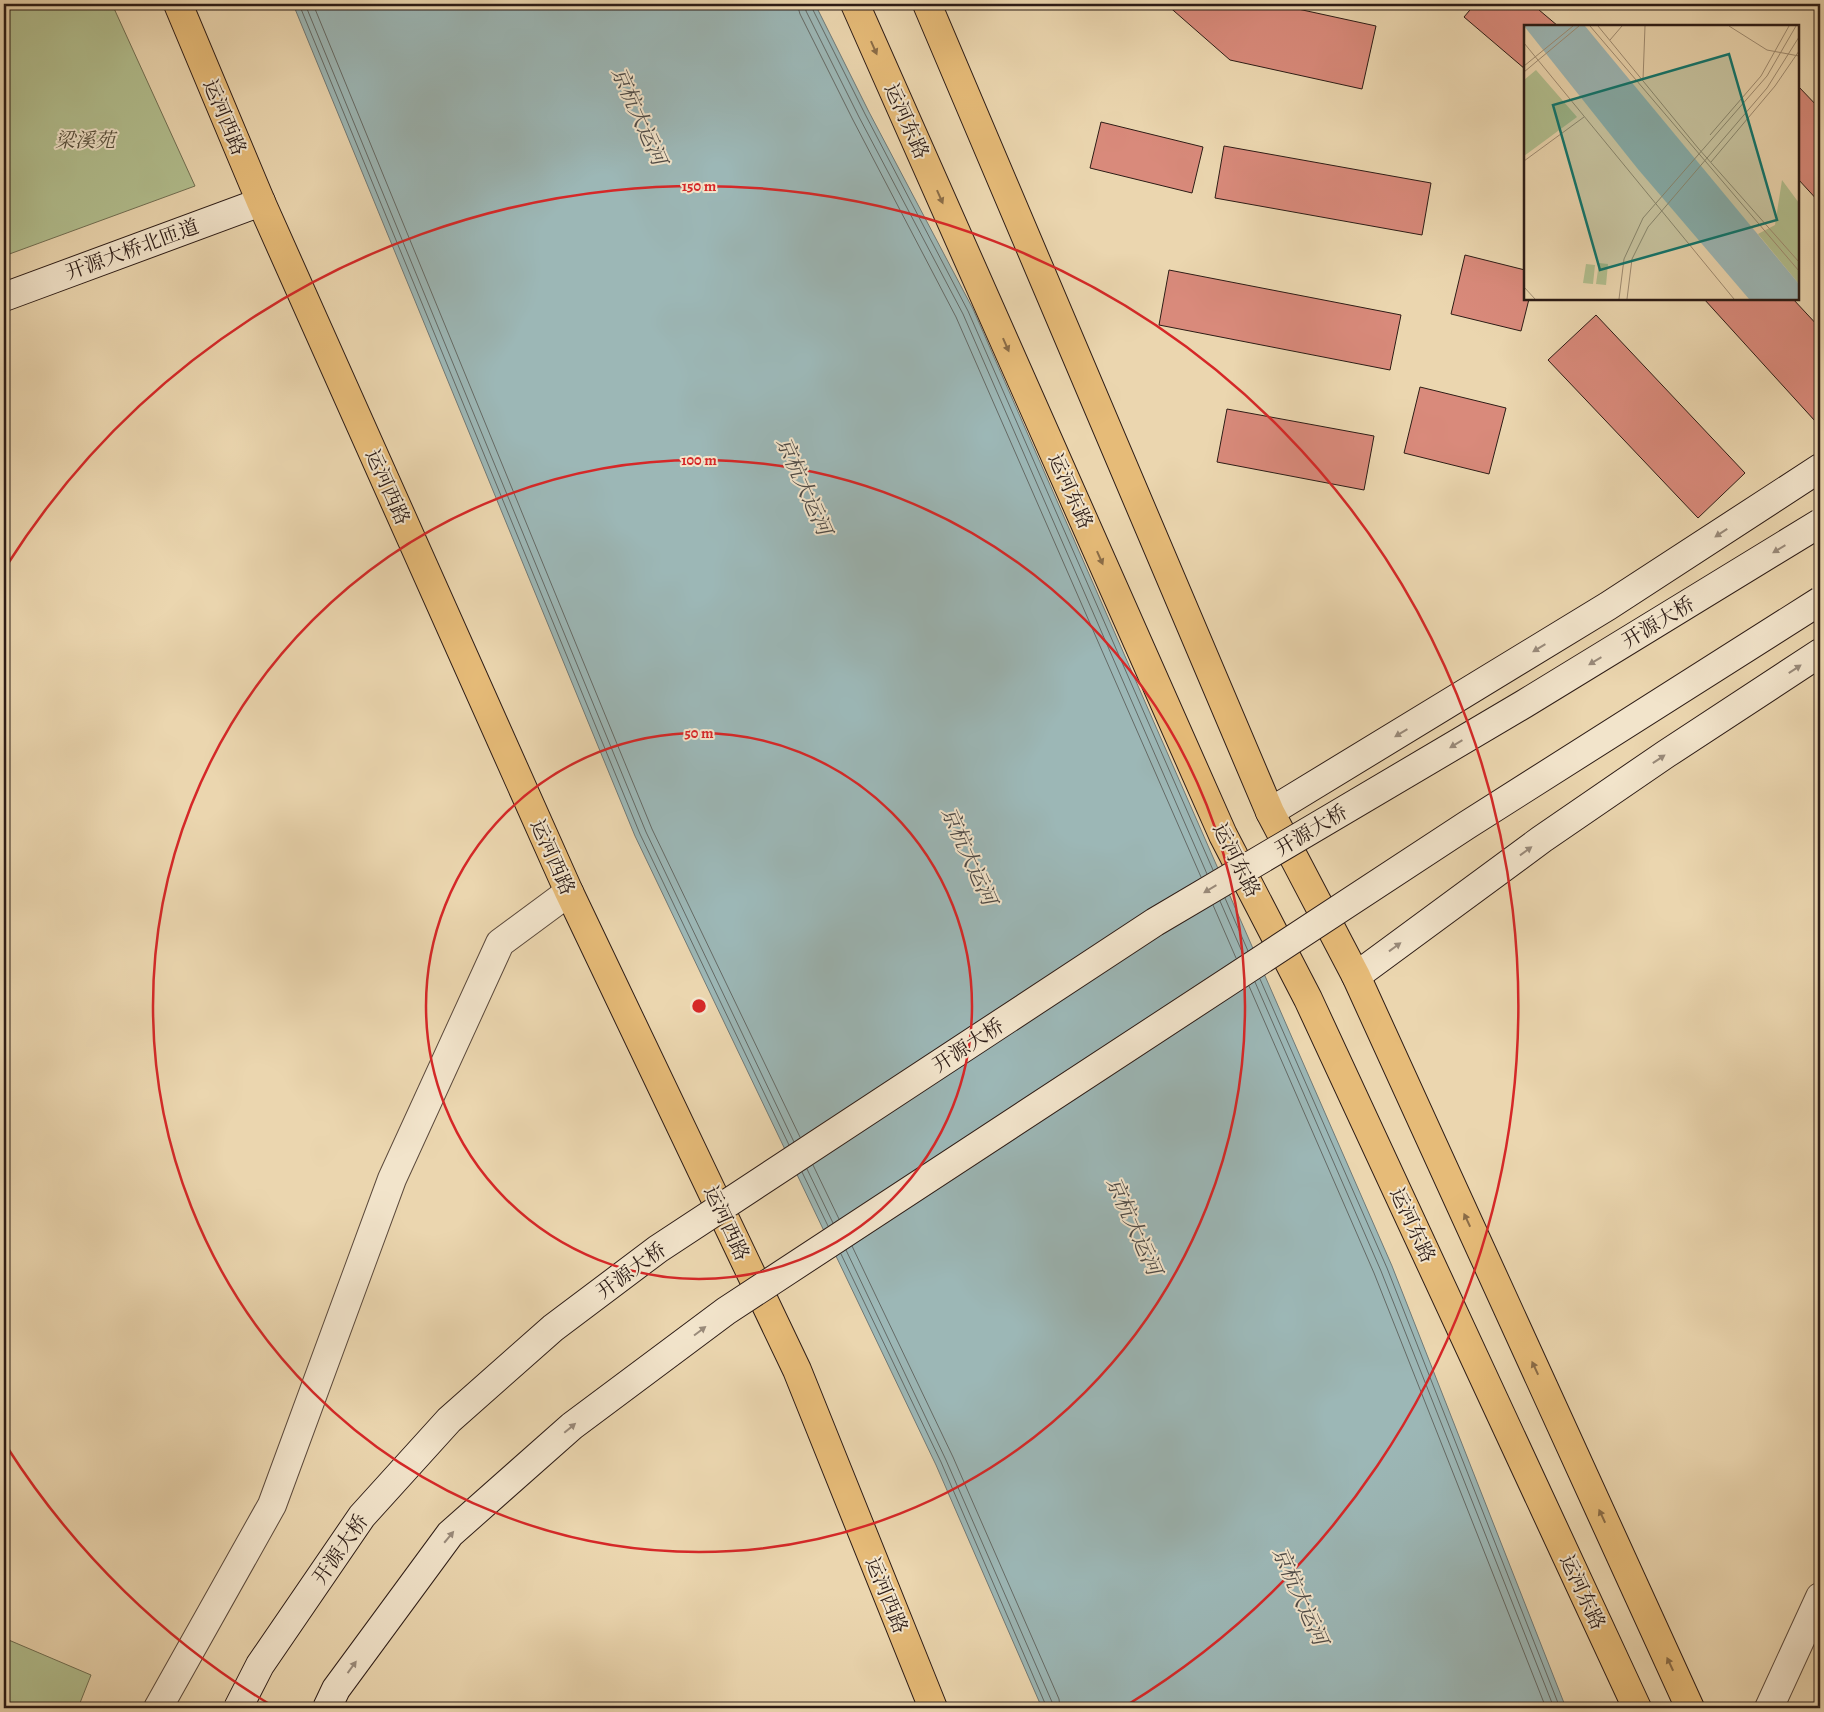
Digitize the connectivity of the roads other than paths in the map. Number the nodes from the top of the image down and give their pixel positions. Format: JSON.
{"nodes":[{"id":1,"x":178,"y":4,"type":"edge"},
{"id":2,"x":855,"y":4,"type":"edge"},
{"id":3,"x":928,"y":5,"type":"edge"},
{"id":4,"x":261,"y":202,"type":"junction"},
{"id":5,"x":4,"y":297,"type":"edge"},
{"id":6,"x":1820,"y":468,"type":"edge"},
{"id":7,"x":1820,"y":523,"type":"edge"},
{"id":8,"x":1820,"y":601,"type":"edge"},
{"id":9,"x":1820,"y":653,"type":"edge"},
{"id":10,"x":1270,"y":812,"type":"junction"},
{"id":11,"x":569,"y":892,"type":"junction"},
{"id":12,"x":1356,"y":976,"type":"junction"},
{"id":13,"x":1820,"y":1597,"type":"edge"},
{"id":14,"x":158,"y":1708,"type":"edge"},
{"id":15,"x":238,"y":1708,"type":"edge"},
{"id":16,"x":327,"y":1708,"type":"edge"},
{"id":17,"x":933,"y":1708,"type":"edge"},
{"id":18,"x":1637,"y":1708,"type":"edge"},
{"id":19,"x":1690,"y":1708,"type":"edge"},
{"id":20,"x":1769,"y":1708,"type":"edge"}],
"edges":[{"from":1,"to":4,"type":"main road","name":"运河西路"},
{"from":2,"to":18,"type":"main road","name":"运河东路","one_way":true},
{"from":3,"to":10,"type":"main road"},
{"from":4,"to":5,"type":"main road","name":"开源大桥北匝道"},
{"from":4,"to":11,"type":"main road","name":"运河西路"},
{"from":6,"to":10,"type":"main road","one_way":true},
{"from":7,"to":15,"type":"main road","name":"开源大桥","one_way":true,"bridge":true},
{"from":16,"to":8,"type":"main road","one_way":true,"bridge":true},
{"from":12,"to":9,"type":"main road","one_way":true},
{"from":10,"to":12,"type":"main road"},
{"from":11,"to":14,"type":"main road"},
{"from":11,"to":17,"type":"main road","name":"运河西路"},
{"from":19,"to":12,"type":"main road","one_way":true},
{"from":13,"to":20,"type":"main road"}]}
